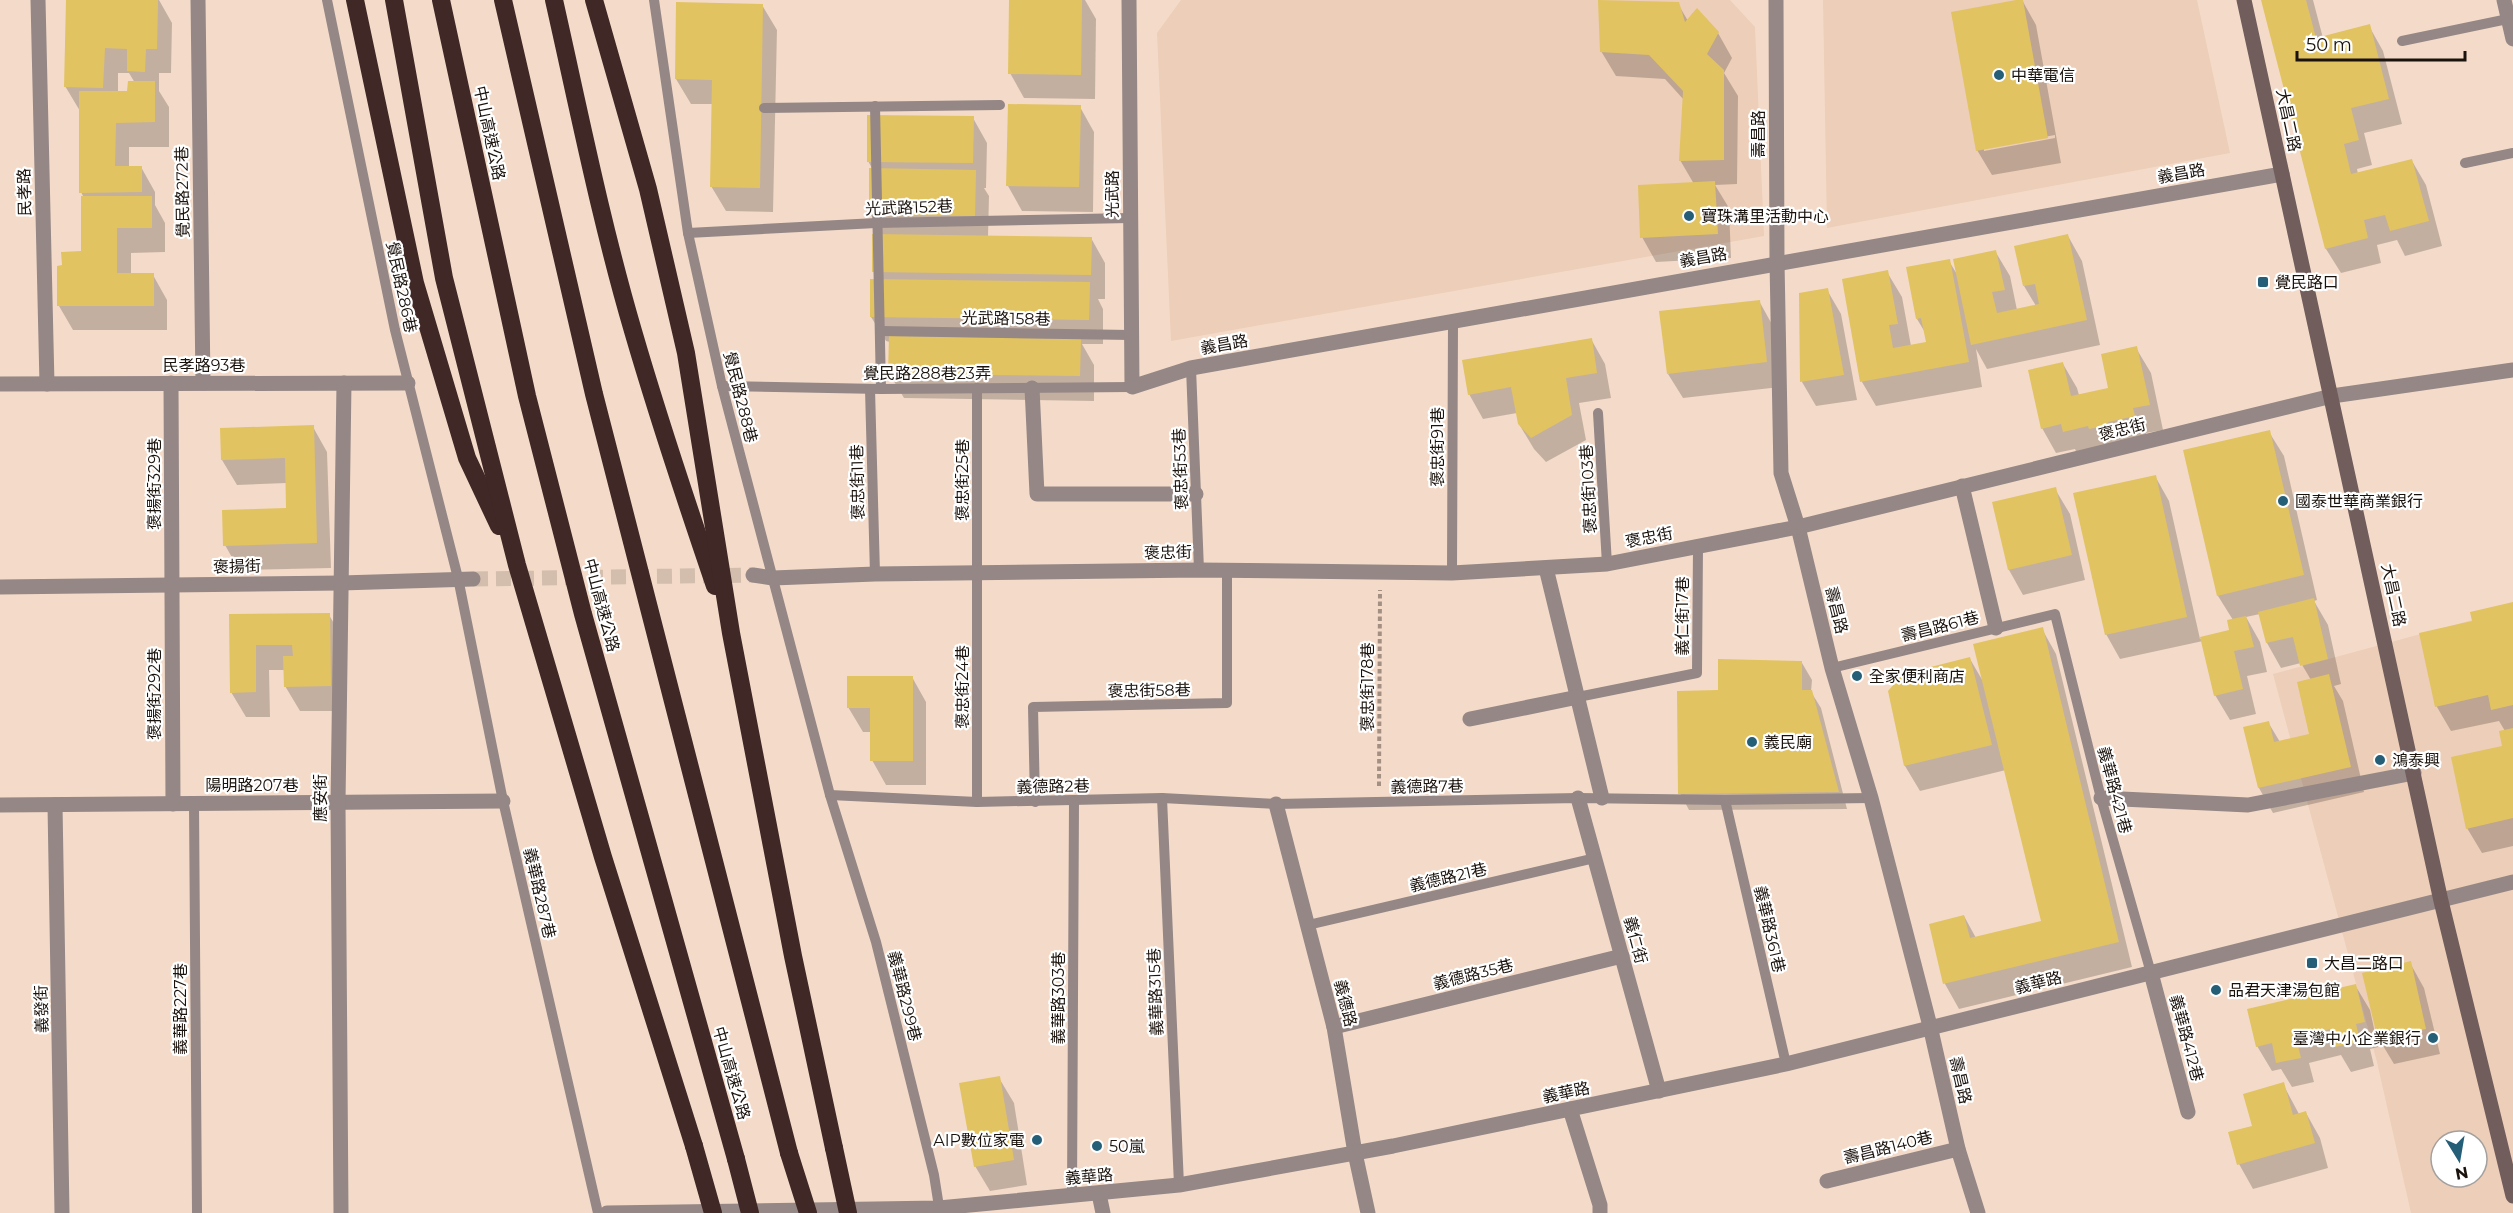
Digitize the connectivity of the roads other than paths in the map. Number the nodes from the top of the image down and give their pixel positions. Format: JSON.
{"nodes":[{"id":1,"x":38,"y":0,"type":"edge"},
{"id":2,"x":198,"y":0,"type":"edge"},
{"id":3,"x":327,"y":0,"type":"edge"},
{"id":4,"x":654,"y":0,"type":"edge"},
{"id":5,"x":1129,"y":0,"type":"edge"},
{"id":6,"x":1776,"y":0,"type":"edge"},
{"id":7,"x":2244,"y":0,"type":"edge"},
{"id":8,"x":2504,"y":0,"type":"edge"},
{"id":9,"x":555,"y":3,"type":"edge"},
{"id":10,"x":595,"y":3,"type":"edge"},
{"id":11,"x":395,"y":4,"type":"edge"},
{"id":12,"x":441,"y":4,"type":"edge"},
{"id":13,"x":503,"y":4,"type":"edge"},
{"id":14,"x":356,"y":5,"type":"edge"},
{"id":15,"x":2511,"y":18,"type":"edge"},
{"id":16,"x":2513,"y":39,"type":"edge"},
{"id":17,"x":2402,"y":41,"type":"dead end"},
{"id":18,"x":1000,"y":105,"type":"dead end"},
{"id":19,"x":874,"y":106,"type":"junction"},
{"id":20,"x":764,"y":108,"type":"dead end"},
{"id":21,"x":2513,"y":153,"type":"edge"},
{"id":22,"x":2465,"y":163,"type":"dead end"},
{"id":23,"x":2282,"y":174,"type":"junction"},
{"id":24,"x":1130,"y":218,"type":"junction"},
{"id":25,"x":876,"y":223,"type":"junction"},
{"id":26,"x":688,"y":233,"type":"junction"},
{"id":27,"x":1776,"y":262,"type":"junction"},
{"id":28,"x":1453,"y":321,"type":"junction"},
{"id":29,"x":881,"y":331,"type":"junction"},
{"id":30,"x":1131,"y":335,"type":"junction"},
{"id":31,"x":1191,"y":368,"type":"junction"},
{"id":32,"x":2513,"y":370,"type":"edge"},
{"id":33,"x":171,"y":383,"type":"junction"},
{"id":34,"x":203,"y":383,"type":"junction"},
{"id":35,"x":344,"y":383,"type":"junction"},
{"id":36,"x":408,"y":383,"type":"junction"},
{"id":37,"x":0,"y":384,"type":"edge"},
{"id":38,"x":47,"y":384,"type":"junction"},
{"id":39,"x":722,"y":386,"type":"junction"},
{"id":40,"x":1132,"y":387,"type":"junction"},
{"id":41,"x":977,"y":388,"type":"junction"},
{"id":42,"x":1032,"y":388,"type":"junction"},
{"id":43,"x":876,"y":389,"type":"junction"},
{"id":44,"x":2331,"y":396,"type":"junction"},
{"id":45,"x":1599,"y":413,"type":"dead end"},
{"id":46,"x":1962,"y":486,"type":"junction"},
{"id":47,"x":1196,"y":494,"type":"junction"},
{"id":48,"x":1798,"y":526,"type":"junction"},
{"id":49,"x":1698,"y":546,"type":"junction"},
{"id":50,"x":1607,"y":564,"type":"junction"},
{"id":51,"x":517,"y":565,"type":"junction"},
{"id":52,"x":1546,"y":568,"type":"junction"},
{"id":53,"x":1198,"y":570,"type":"junction"},
{"id":54,"x":1227,"y":570,"type":"junction"},
{"id":55,"x":977,"y":573,"type":"junction"},
{"id":56,"x":1452,"y":573,"type":"junction"},
{"id":57,"x":874,"y":574,"type":"junction"},
{"id":58,"x":753,"y":575,"type":"tunnel mouth"},
{"id":59,"x":466,"y":578,"type":"junction"},
{"id":60,"x":773,"y":578,"type":"junction"},
{"id":61,"x":341,"y":583,"type":"junction"},
{"id":62,"x":172,"y":584,"type":"junction"},
{"id":63,"x":0,"y":587,"type":"edge"},
{"id":64,"x":2055,"y":614,"type":"joint"},
{"id":65,"x":1996,"y":628,"type":"junction"},
{"id":66,"x":731,"y":633,"type":"junction"},
{"id":67,"x":1832,"y":668,"type":"junction"},
{"id":68,"x":1578,"y":697,"type":"junction"},
{"id":69,"x":1470,"y":719,"type":"dead end"},
{"id":70,"x":2414,"y":773,"type":"junction"},
{"id":71,"x":831,"y":795,"type":"junction"},
{"id":72,"x":1162,"y":798,"type":"junction"},
{"id":73,"x":1578,"y":798,"type":"junction"},
{"id":74,"x":1602,"y":798,"type":"junction"},
{"id":75,"x":1871,"y":798,"type":"junction"},
{"id":76,"x":2101,"y":798,"type":"junction"},
{"id":77,"x":1725,"y":800,"type":"junction"},
{"id":78,"x":503,"y":801,"type":"junction"},
{"id":79,"x":1074,"y":801,"type":"junction"},
{"id":80,"x":977,"y":802,"type":"junction"},
{"id":81,"x":1035,"y":802,"type":"junction"},
{"id":82,"x":338,"y":803,"type":"junction"},
{"id":83,"x":173,"y":804,"type":"junction"},
{"id":84,"x":194,"y":804,"type":"junction"},
{"id":85,"x":1276,"y":804,"type":"junction"},
{"id":86,"x":0,"y":805,"type":"edge"},
{"id":87,"x":55,"y":805,"type":"junction"},
{"id":88,"x":1594,"y":858,"type":"junction"},
{"id":89,"x":2513,"y":882,"type":"edge"},
{"id":90,"x":2441,"y":901,"type":"junction"},
{"id":91,"x":1308,"y":924,"type":"junction"},
{"id":92,"x":1622,"y":956,"type":"junction"},
{"id":93,"x":2151,"y":973,"type":"junction"},
{"id":94,"x":1930,"y":1026,"type":"junction"},
{"id":95,"x":1334,"y":1027,"type":"junction"},
{"id":96,"x":1786,"y":1064,"type":"junction"},
{"id":97,"x":1659,"y":1091,"type":"junction"},
{"id":98,"x":1570,"y":1109,"type":"junction"},
{"id":99,"x":2188,"y":1112,"type":"dead end"},
{"id":100,"x":1958,"y":1149,"type":"junction"},
{"id":101,"x":1356,"y":1153,"type":"junction"},
{"id":102,"x":1827,"y":1181,"type":"dead end"},
{"id":103,"x":1179,"y":1185,"type":"junction"},
{"id":104,"x":1099,"y":1194,"type":"junction"},
{"id":105,"x":1072,"y":1196,"type":"junction"},
{"id":106,"x":2513,"y":1196,"type":"edge"},
{"id":107,"x":939,"y":1211,"type":"edge"},
{"id":108,"x":62,"y":1213,"type":"edge"},
{"id":109,"x":197,"y":1213,"type":"edge"},
{"id":110,"x":341,"y":1213,"type":"edge"},
{"id":111,"x":598,"y":1213,"type":"edge"},
{"id":112,"x":607,"y":1213,"type":"edge"},
{"id":113,"x":713,"y":1213,"type":"edge"},
{"id":114,"x":750,"y":1213,"type":"edge"},
{"id":115,"x":808,"y":1213,"type":"edge"},
{"id":116,"x":848,"y":1213,"type":"edge"},
{"id":117,"x":1103,"y":1213,"type":"edge"},
{"id":118,"x":1368,"y":1213,"type":"edge"},
{"id":119,"x":1600,"y":1213,"type":"edge"},
{"id":120,"x":1978,"y":1213,"type":"edge"}],
"edges":[{"from":1,"to":38,"type":"street","name":"民孝路"},
{"from":2,"to":34,"type":"street","name":"覺民路272巷"},
{"from":3,"to":36,"type":"lane","name":"覺民路286巷"},
{"from":4,"to":26,"type":"lane","name":"覺民路288巷"},
{"from":5,"to":24,"type":"street","name":"光武路"},
{"from":6,"to":27,"type":"street","name":"壽昌路"},
{"from":7,"to":23,"type":"street","name":"大昌二路"},
{"from":8,"to":15,"type":"street"},
{"from":9,"to":66,"type":"highway"},
{"from":10,"to":66,"type":"highway"},
{"from":11,"to":51,"type":"highway"},
{"from":12,"to":114,"type":"highway","name":"中山高速公路","bridge":true},
{"from":13,"to":115,"type":"highway","name":"中山高速公路","bridge":true},
{"from":14,"to":51,"type":"highway"},
{"from":15,"to":16,"type":"street"},
{"from":15,"to":17,"type":"lane"},
{"from":18,"to":19,"type":"lane"},
{"from":19,"to":20,"type":"lane"},
{"from":19,"to":25,"type":"lane","name":"褒忠街11巷"},
{"from":21,"to":22,"type":"lane"},
{"from":23,"to":27,"type":"street","name":"義昌路"},
{"from":23,"to":44,"type":"street","name":"大昌二路"},
{"from":24,"to":25,"type":"lane","name":"光武路152巷"},
{"from":24,"to":30,"type":"street","name":"光武路"},
{"from":25,"to":26,"type":"lane","name":"光武路152巷"},
{"from":25,"to":29,"type":"lane","name":"褒忠街11巷"},
{"from":26,"to":39,"type":"lane","name":"覺民路288巷"},
{"from":27,"to":28,"type":"street","name":"義昌路"},
{"from":27,"to":48,"type":"street","name":"壽昌路"},
{"from":28,"to":31,"type":"street","name":"義昌路"},
{"from":28,"to":56,"type":"lane","name":"褒忠街91巷"},
{"from":29,"to":30,"type":"lane","name":"光武路158巷"},
{"from":29,"to":43,"type":"lane","name":"褒忠街11巷"},
{"from":30,"to":40,"type":"street","name":"光武路"},
{"from":31,"to":40,"type":"street","name":"義昌路"},
{"from":31,"to":47,"type":"lane","name":"褒忠街53巷"},
{"from":32,"to":44,"type":"street","name":"褒忠街"},
{"from":33,"to":34,"type":"street","name":"民孝路93巷"},
{"from":33,"to":38,"type":"street","name":"民孝路93巷"},
{"from":33,"to":62,"type":"street","name":"褒揚街329巷"},
{"from":34,"to":35,"type":"street","name":"民孝路93巷"},
{"from":35,"to":36,"type":"street","name":"民孝路93巷"},
{"from":35,"to":61,"type":"street","name":"應安街"},
{"from":36,"to":59,"type":"lane","name":"覺民路286巷"},
{"from":37,"to":38,"type":"street","name":"民孝路93巷"},
{"from":39,"to":43,"type":"lane","name":"覺民路288巷23弄"},
{"from":39,"to":60,"type":"lane","name":"覺民路288巷"},
{"from":40,"to":42,"type":"lane","name":"覺民路288巷23弄"},
{"from":41,"to":42,"type":"lane","name":"覺民路288巷23弄"},
{"from":41,"to":43,"type":"lane","name":"覺民路288巷23弄"},
{"from":41,"to":55,"type":"lane","name":"褒忠街25巷"},
{"from":42,"to":47,"type":"street"},
{"from":43,"to":57,"type":"lane","name":"褒忠街11巷"},
{"from":44,"to":46,"type":"street","name":"褒忠街"},
{"from":44,"to":70,"type":"street","name":"大昌二路"},
{"from":45,"to":50,"type":"lane","name":"褒忠街103巷"},
{"from":46,"to":48,"type":"street","name":"褒忠街"},
{"from":46,"to":65,"type":"street"},
{"from":47,"to":53,"type":"lane","name":"褒忠街53巷"},
{"from":48,"to":49,"type":"street","name":"褒忠街"},
{"from":48,"to":67,"type":"street","name":"壽昌路"},
{"from":49,"to":50,"type":"street","name":"褒忠街"},
{"from":49,"to":68,"type":"lane","name":"義仁街17巷"},
{"from":50,"to":52,"type":"street","name":"褒忠街"},
{"from":51,"to":113,"type":"highway","bridge":true},
{"from":52,"to":56,"type":"street","name":"褒忠街"},
{"from":52,"to":68,"type":"street"},
{"from":53,"to":54,"type":"street","name":"褒忠街"},
{"from":53,"to":55,"type":"street","name":"褒忠街"},
{"from":54,"to":56,"type":"street","name":"褒忠街"},
{"from":54,"to":81,"type":"lane","name":"褒忠街58巷"},
{"from":55,"to":57,"type":"street","name":"褒忠街"},
{"from":55,"to":80,"type":"lane","name":"褒忠街24巷"},
{"from":57,"to":60,"type":"street","name":"褒忠街"},
{"from":58,"to":60,"type":"street"},
{"from":59,"to":61,"type":"street","name":"褒揚街"},
{"from":59,"to":78,"type":"lane","name":"義華路287巷"},
{"from":60,"to":71,"type":"lane","name":"覺民路288巷"},
{"from":61,"to":62,"type":"street","name":"褒揚街"},
{"from":61,"to":82,"type":"street","name":"應安街"},
{"from":62,"to":63,"type":"street","name":"褒揚街"},
{"from":62,"to":83,"type":"street","name":"褒揚街292巷"},
{"from":64,"to":65,"type":"lane","name":"壽昌路61巷"},
{"from":64,"to":76,"type":"lane","name":"義華路421巷"},
{"from":65,"to":67,"type":"lane","name":"壽昌路61巷"},
{"from":66,"to":116,"type":"highway","bridge":true},
{"from":67,"to":75,"type":"street","name":"壽昌路"},
{"from":68,"to":69,"type":"street"},
{"from":68,"to":74,"type":"street"},
{"from":70,"to":76,"type":"street"},
{"from":70,"to":90,"type":"street","name":"大昌二路"},
{"from":71,"to":80,"type":"lane","name":"義德路2巷"},
{"from":71,"to":107,"type":"lane","name":"義華路299巷"},
{"from":72,"to":79,"type":"lane","name":"義德路2巷"},
{"from":72,"to":85,"type":"lane","name":"義德路2巷"},
{"from":72,"to":103,"type":"lane","name":"義華路315巷"},
{"from":73,"to":74,"type":"lane"},
{"from":73,"to":85,"type":"lane","name":"義德路7巷"},
{"from":73,"to":88,"type":"street","name":"義仁街"},
{"from":74,"to":77,"type":"lane"},
{"from":75,"to":77,"type":"lane"},
{"from":75,"to":94,"type":"street","name":"壽昌路"},
{"from":76,"to":93,"type":"lane","name":"義華路421巷"},
{"from":77,"to":96,"type":"lane","name":"義華路361巷"},
{"from":78,"to":82,"type":"street","name":"陽明路207巷"},
{"from":78,"to":111,"type":"lane","name":"義華路287巷"},
{"from":79,"to":81,"type":"lane","name":"義德路2巷"},
{"from":79,"to":105,"type":"lane","name":"義華路303巷"},
{"from":80,"to":81,"type":"lane","name":"義德路2巷"},
{"from":82,"to":84,"type":"street","name":"陽明路207巷"},
{"from":82,"to":110,"type":"street","name":"應安街"},
{"from":83,"to":84,"type":"street","name":"陽明路207巷"},
{"from":83,"to":87,"type":"street","name":"陽明路207巷"},
{"from":84,"to":109,"type":"lane","name":"義華路227巷"},
{"from":85,"to":91,"type":"street","name":"義德路"},
{"from":86,"to":87,"type":"street","name":"陽明路207巷"},
{"from":87,"to":108,"type":"street","name":"義發街"},
{"from":88,"to":91,"type":"lane","name":"義德路21巷"},
{"from":88,"to":92,"type":"street","name":"義仁街"},
{"from":89,"to":90,"type":"street","name":"義華路"},
{"from":90,"to":93,"type":"street","name":"義華路"},
{"from":90,"to":106,"type":"street","name":"大昌二路"},
{"from":91,"to":95,"type":"street","name":"義德路"},
{"from":92,"to":95,"type":"street","name":"義德路35巷"},
{"from":92,"to":97,"type":"street","name":"義仁街"},
{"from":93,"to":94,"type":"street","name":"義華路"},
{"from":93,"to":99,"type":"street","name":"義華路412巷"},
{"from":94,"to":96,"type":"street","name":"義華路"},
{"from":94,"to":100,"type":"street","name":"壽昌路"},
{"from":95,"to":101,"type":"street","name":"義德路"},
{"from":96,"to":97,"type":"street","name":"義華路"},
{"from":97,"to":98,"type":"street","name":"義華路"},
{"from":98,"to":101,"type":"street","name":"義華路"},
{"from":98,"to":119,"type":"street"},
{"from":100,"to":102,"type":"street","name":"壽昌路140巷"},
{"from":100,"to":120,"type":"street","name":"壽昌路"},
{"from":101,"to":103,"type":"street","name":"義華路"},
{"from":101,"to":118,"type":"street","name":"義德路"},
{"from":103,"to":104,"type":"street","name":"義華路"},
{"from":104,"to":105,"type":"street","name":"義華路"},
{"from":104,"to":117,"type":"street"},
{"from":105,"to":107,"type":"street","name":"義華路"},
{"from":107,"to":112,"type":"street","name":"義華路"}]}
